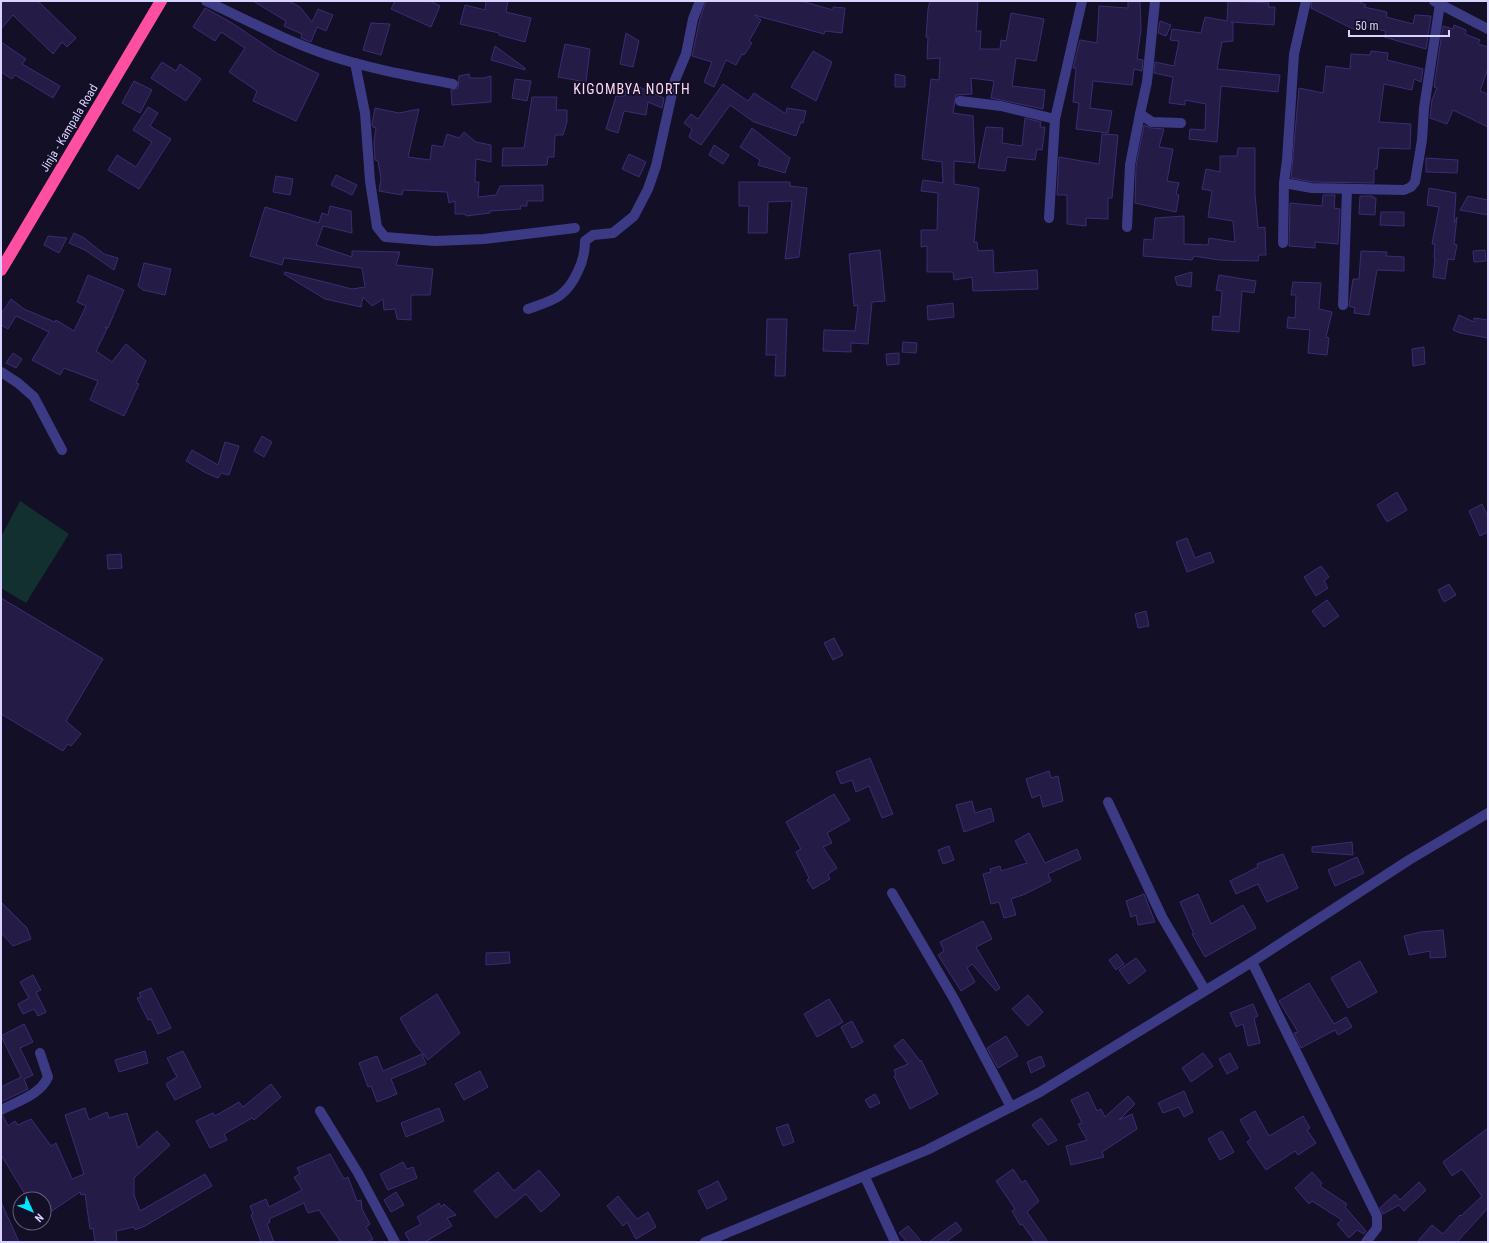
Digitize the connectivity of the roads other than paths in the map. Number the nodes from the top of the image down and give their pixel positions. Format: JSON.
{"nodes":[{"id":1,"x":161,"y":1,"type":"edge"},
{"id":2,"x":206,"y":1,"type":"edge"},
{"id":3,"x":700,"y":1,"type":"edge"},
{"id":4,"x":1082,"y":1,"type":"edge"},
{"id":5,"x":1155,"y":1,"type":"edge"},
{"id":6,"x":1306,"y":1,"type":"edge"},
{"id":7,"x":1437,"y":2,"type":"edge"},
{"id":8,"x":1488,"y":29,"type":"edge"},
{"id":9,"x":355,"y":63,"type":"junction"},
{"id":10,"x":453,"y":84,"type":"dead end"},
{"id":11,"x":960,"y":101,"type":"dead end"},
{"id":12,"x":1140,"y":114,"type":"junction"},
{"id":13,"x":1055,"y":119,"type":"junction"},
{"id":14,"x":1181,"y":123,"type":"dead end"},
{"id":15,"x":1284,"y":183,"type":"junction"},
{"id":16,"x":1347,"y":189,"type":"junction"},
{"id":17,"x":1049,"y":218,"type":"dead end"},
{"id":18,"x":1127,"y":227,"type":"dead end"},
{"id":19,"x":575,"y":228,"type":"dead end"},
{"id":20,"x":1283,"y":243,"type":"dead end"},
{"id":21,"x":1,"y":270,"type":"edge"},
{"id":22,"x":1343,"y":305,"type":"dead end"},
{"id":23,"x":528,"y":309,"type":"dead end"},
{"id":24,"x":1,"y":372,"type":"edge"},
{"id":25,"x":62,"y":450,"type":"dead end"},
{"id":26,"x":1108,"y":802,"type":"dead end"},
{"id":27,"x":1488,"y":813,"type":"edge"},
{"id":28,"x":892,"y":893,"type":"dead end"},
{"id":29,"x":1252,"y":962,"type":"junction"},
{"id":30,"x":1205,"y":990,"type":"junction"},
{"id":31,"x":40,"y":1053,"type":"dead end"},
{"id":32,"x":1012,"y":1107,"type":"junction"},
{"id":33,"x":1,"y":1110,"type":"edge"},
{"id":34,"x":320,"y":1111,"type":"dead end"},
{"id":35,"x":865,"y":1177,"type":"junction"},
{"id":36,"x":395,"y":1242,"type":"edge"},
{"id":37,"x":705,"y":1242,"type":"edge"},
{"id":38,"x":895,"y":1242,"type":"edge"},
{"id":39,"x":1366,"y":1242,"type":"edge"}],
"edges":[{"from":1,"to":21,"type":"highway","name":"Jinja - Kampala Road"},
{"from":2,"to":9,"type":"street"},
{"from":3,"to":23,"type":"street"},
{"from":4,"to":13,"type":"street"},
{"from":5,"to":12,"type":"street"},
{"from":6,"to":15,"type":"street"},
{"from":7,"to":8,"type":"street"},
{"from":7,"to":16,"type":"street"},
{"from":9,"to":10,"type":"street"},
{"from":9,"to":19,"type":"street"},
{"from":11,"to":13,"type":"street"},
{"from":12,"to":14,"type":"street"},
{"from":12,"to":18,"type":"street"},
{"from":13,"to":17,"type":"street"},
{"from":15,"to":16,"type":"street"},
{"from":15,"to":20,"type":"street"},
{"from":16,"to":22,"type":"street"},
{"from":24,"to":25,"type":"street"},
{"from":26,"to":30,"type":"street"},
{"from":27,"to":29,"type":"street"},
{"from":28,"to":32,"type":"street"},
{"from":29,"to":30,"type":"street"},
{"from":29,"to":39,"type":"street"},
{"from":30,"to":32,"type":"street"},
{"from":31,"to":33,"type":"street"},
{"from":32,"to":35,"type":"street"},
{"from":34,"to":36,"type":"street"},
{"from":35,"to":37,"type":"street"},
{"from":35,"to":38,"type":"street"}]}
